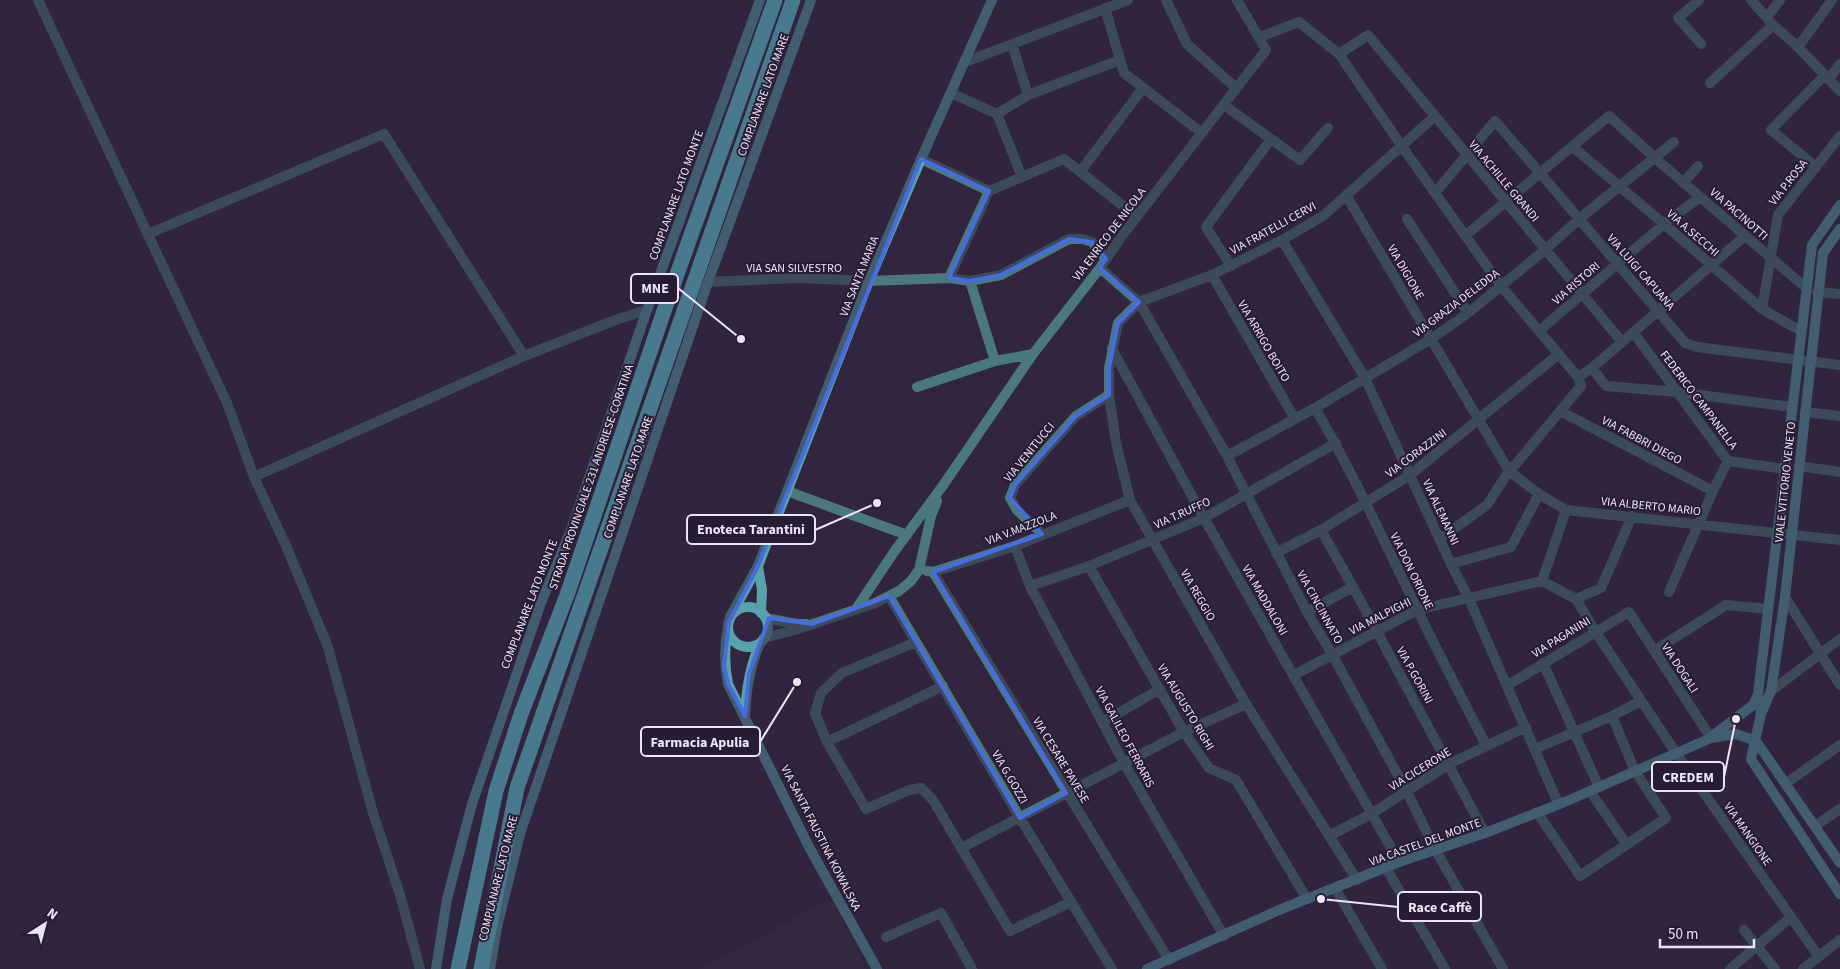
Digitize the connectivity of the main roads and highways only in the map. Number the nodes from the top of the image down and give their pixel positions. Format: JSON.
{"nodes":[{"id":1,"x":775,"y":0,"type":"edge"},
{"id":2,"x":794,"y":0,"type":"edge"},
{"id":3,"x":458,"y":969,"type":"edge"},
{"id":4,"x":481,"y":969,"type":"edge"}],
"edges":[{"from":1,"to":3,"type":"highway","name":"STRADA PROVINCIALE 231 ANDRIESE-CORATINA"},
{"from":2,"to":4,"type":"highway"}]}
